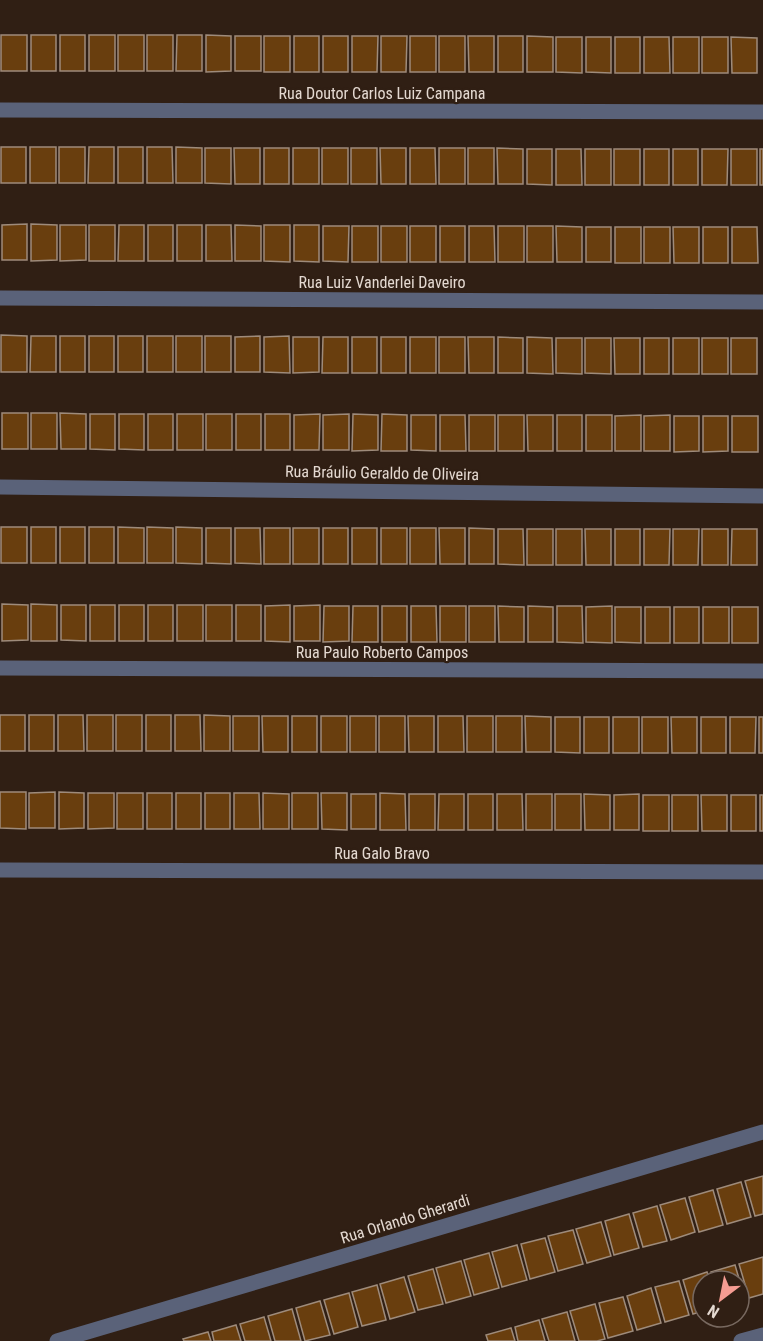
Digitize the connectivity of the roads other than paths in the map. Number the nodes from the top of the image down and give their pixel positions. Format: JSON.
{"nodes":[{"id":1,"x":0,"y":110,"type":"edge"},
{"id":2,"x":763,"y":112,"type":"edge"},
{"id":3,"x":0,"y":298,"type":"edge"},
{"id":4,"x":763,"y":302,"type":"edge"},
{"id":5,"x":0,"y":487,"type":"edge"},
{"id":6,"x":763,"y":496,"type":"edge"},
{"id":7,"x":0,"y":668,"type":"edge"},
{"id":8,"x":763,"y":671,"type":"edge"},
{"id":9,"x":0,"y":870,"type":"edge"},
{"id":10,"x":763,"y":872,"type":"edge"},
{"id":11,"x":763,"y":1131,"type":"edge"},
{"id":12,"x":763,"y":1335,"type":"edge"},
{"id":13,"x":57,"y":1341,"type":"edge"},
{"id":14,"x":741,"y":1341,"type":"edge"}],
"edges":[{"from":1,"to":2,"type":"street","name":"Rua Doutor Carlos Luiz Campana"},
{"from":3,"to":4,"type":"street","name":"Rua Luiz Vanderlei Daveiro"},
{"from":5,"to":6,"type":"street","name":"Rua Bráulio Geraldo de Oliveira"},
{"from":7,"to":8,"type":"street","name":"Rua Paulo Roberto Campos"},
{"from":9,"to":10,"type":"street","name":"Rua Galo Bravo"},
{"from":11,"to":13,"type":"street","name":"Rua Orlando Gherardi"},
{"from":12,"to":14,"type":"street"}]}
